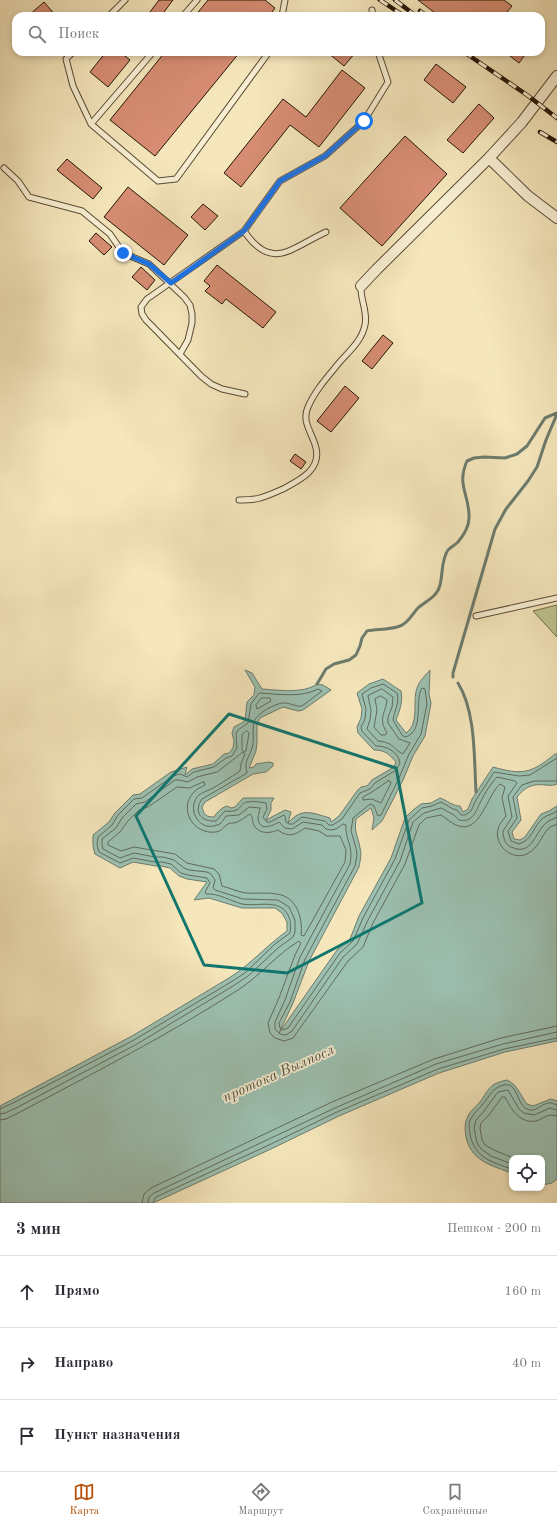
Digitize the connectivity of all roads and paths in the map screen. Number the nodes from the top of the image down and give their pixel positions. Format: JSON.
{"nodes":[{"id":1,"x":125,"y":0,"type":"edge"},
{"id":2,"x":197,"y":0,"type":"edge"},
{"id":3,"x":285,"y":0,"type":"edge"},
{"id":4,"x":113,"y":12,"type":"edge"},
{"id":5,"x":186,"y":12,"type":"edge"},
{"id":6,"x":283,"y":12,"type":"edge"},
{"id":7,"x":69,"y":56,"type":"edge"},
{"id":8,"x":149,"y":56,"type":"edge"},
{"id":9,"x":266,"y":56,"type":"edge"},
{"id":10,"x":379,"y":56,"type":"edge"},
{"id":11,"x":557,"y":76,"type":"edge"},
{"id":12,"x":91,"y":124,"type":"junction"},
{"id":13,"x":489,"y":158,"type":"junction"},
{"id":14,"x":4,"y":168,"type":"dead end"},
{"id":15,"x":557,"y":218,"type":"edge"},
{"id":16,"x":244,"y":231,"type":"junction"},
{"id":17,"x":326,"y":232,"type":"dead end"},
{"id":18,"x":171,"y":283,"type":"junction"},
{"id":19,"x":361,"y":286,"type":"joint"},
{"id":20,"x":180,"y":354,"type":"junction"},
{"id":21,"x":245,"y":394,"type":"dead end"},
{"id":22,"x":239,"y":500,"type":"dead end"},
{"id":23,"x":557,"y":598,"type":"edge"},
{"id":24,"x":476,"y":616,"type":"dead end"}],
"edges":[{"from":1,"to":4,"type":"lane"},
{"from":2,"to":5,"type":"lane"},
{"from":3,"to":6,"type":"lane"},
{"from":7,"to":12,"type":"lane"},
{"from":8,"to":12,"type":"lane"},
{"from":9,"to":12,"type":"lane"},
{"from":10,"to":16,"type":"lane"},
{"from":11,"to":13,"type":"street"},
{"from":13,"to":15,"type":"street"},
{"from":13,"to":19,"type":"street"},
{"from":14,"to":18,"type":"lane"},
{"from":16,"to":17,"type":"lane"},
{"from":16,"to":18,"type":"lane"},
{"from":18,"to":20,"type":"lane"},
{"from":18,"to":20,"type":"lane"},
{"from":19,"to":22,"type":"lane"},
{"from":20,"to":21,"type":"lane"},
{"from":23,"to":24,"type":"lane"}]}
